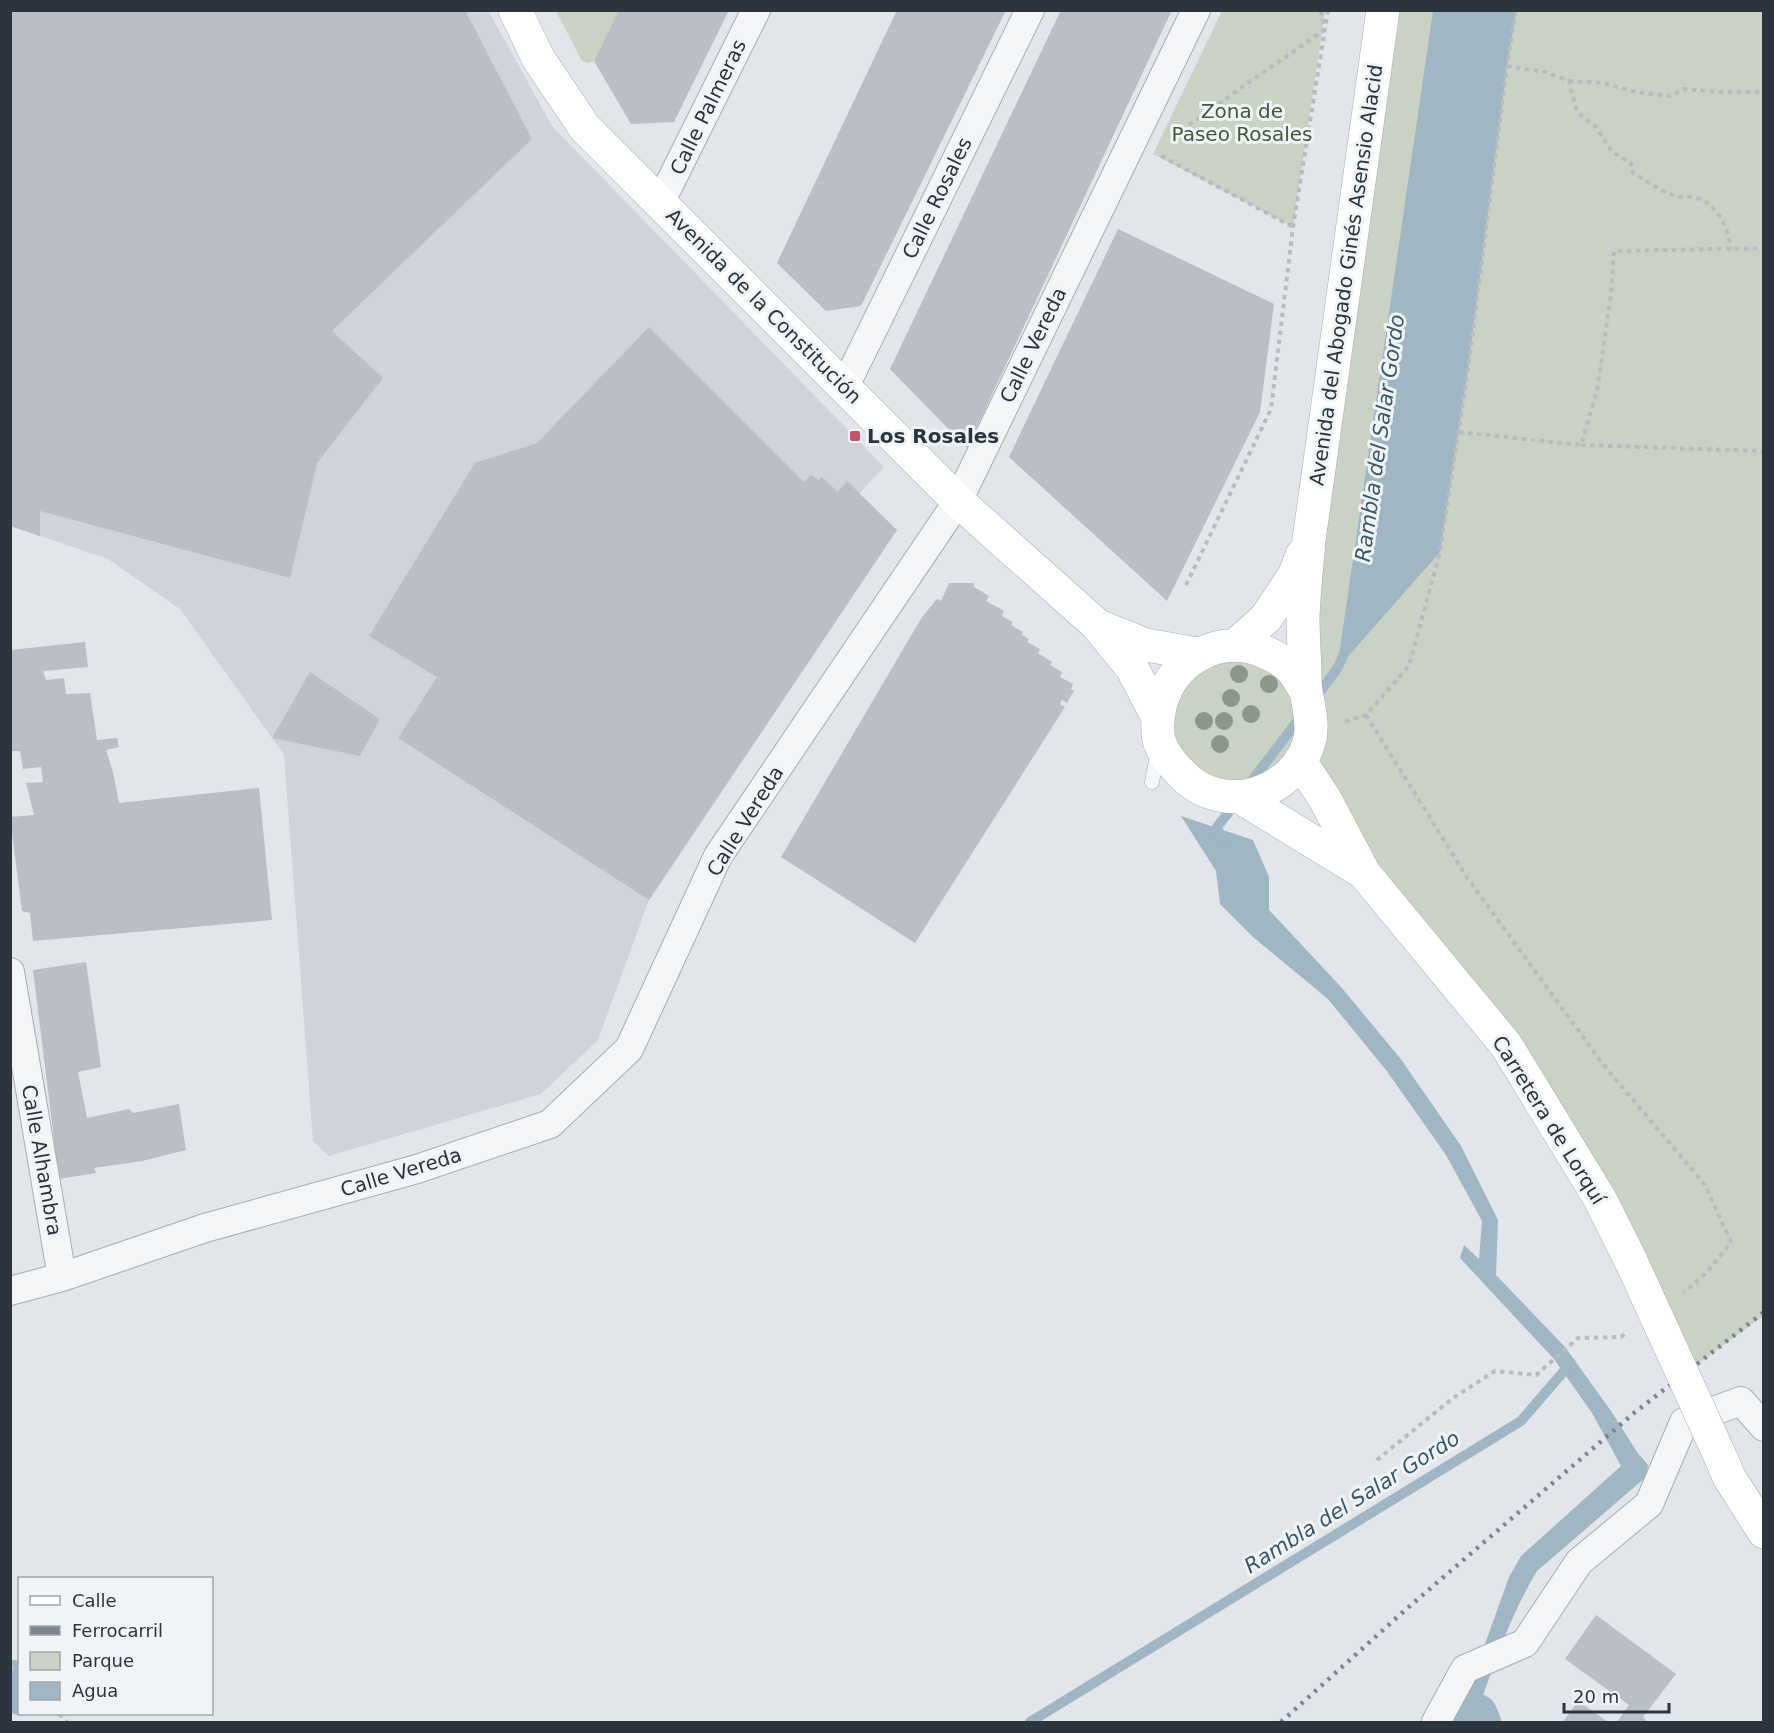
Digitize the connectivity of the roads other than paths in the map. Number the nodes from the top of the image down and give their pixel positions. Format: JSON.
{"nodes":[{"id":1,"x":515,"y":10,"type":"edge"},
{"id":2,"x":756,"y":10,"type":"edge"},
{"id":3,"x":1029,"y":10,"type":"edge"},
{"id":4,"x":1196,"y":10,"type":"edge"},
{"id":5,"x":1383,"y":10,"type":"edge"},
{"id":6,"x":660,"y":203,"type":"junction"},
{"id":7,"x":845,"y":386,"type":"junction"},
{"id":8,"x":958,"y":501,"type":"junction"},
{"id":9,"x":1309,"y":540,"type":"junction"},
{"id":10,"x":1096,"y":625,"type":"junction"},
{"id":11,"x":1236,"y":645,"type":"junction"},
{"id":12,"x":1198,"y":654,"type":"junction"},
{"id":13,"x":1306,"y":692,"type":"junction"},
{"id":14,"x":1159,"y":730,"type":"junction"},
{"id":15,"x":1300,"y":761,"type":"junction"},
{"id":16,"x":1152,"y":782,"type":"dead end"},
{"id":17,"x":1240,"y":797,"type":"junction"},
{"id":18,"x":1364,"y":873,"type":"junction"},
{"id":19,"x":10,"y":972,"type":"edge"},
{"id":20,"x":62,"y":1277,"type":"junction"},
{"id":21,"x":10,"y":1291,"type":"edge"},
{"id":22,"x":1764,"y":1427,"type":"edge"},
{"id":23,"x":1764,"y":1532,"type":"edge"},
{"id":24,"x":1436,"y":1722,"type":"edge"}],
"edges":[{"from":1,"to":6,"type":"main road","name":"Avenida de la Constitución"},
{"from":2,"to":6,"type":"street","name":"Calle Palmeras"},
{"from":3,"to":7,"type":"street","name":"Calle Rosales"},
{"from":4,"to":8,"type":"street","name":"Calle Vereda"},
{"from":5,"to":9,"type":"main road","name":"Avenida del Abogado Ginés Asensio Alacid"},
{"from":6,"to":7,"type":"main road","name":"Avenida de la Constitución"},
{"from":7,"to":8,"type":"main road","name":"Avenida de la Constitución"},
{"from":8,"to":10,"type":"main road","name":"Avenida de la Constitución"},
{"from":8,"to":20,"type":"street","name":"Calle Vereda"},
{"from":9,"to":11,"type":"main road"},
{"from":9,"to":13,"type":"main road"},
{"from":10,"to":12,"type":"main road"},
{"from":10,"to":14,"type":"main road"},
{"from":11,"to":12,"type":"main road"},
{"from":11,"to":13,"type":"main road"},
{"from":12,"to":14,"type":"main road"},
{"from":13,"to":15,"type":"main road"},
{"from":14,"to":16,"type":"lane"},
{"from":14,"to":17,"type":"main road"},
{"from":15,"to":17,"type":"main road"},
{"from":15,"to":18,"type":"main road"},
{"from":17,"to":18,"type":"main road"},
{"from":18,"to":23,"type":"main road","name":"Carretera de Lorquí","bridge":true},
{"from":19,"to":20,"type":"street","name":"Calle Alhambra"},
{"from":20,"to":21,"type":"street","name":"Calle Vereda"},
{"from":22,"to":24,"type":"street"}]}
